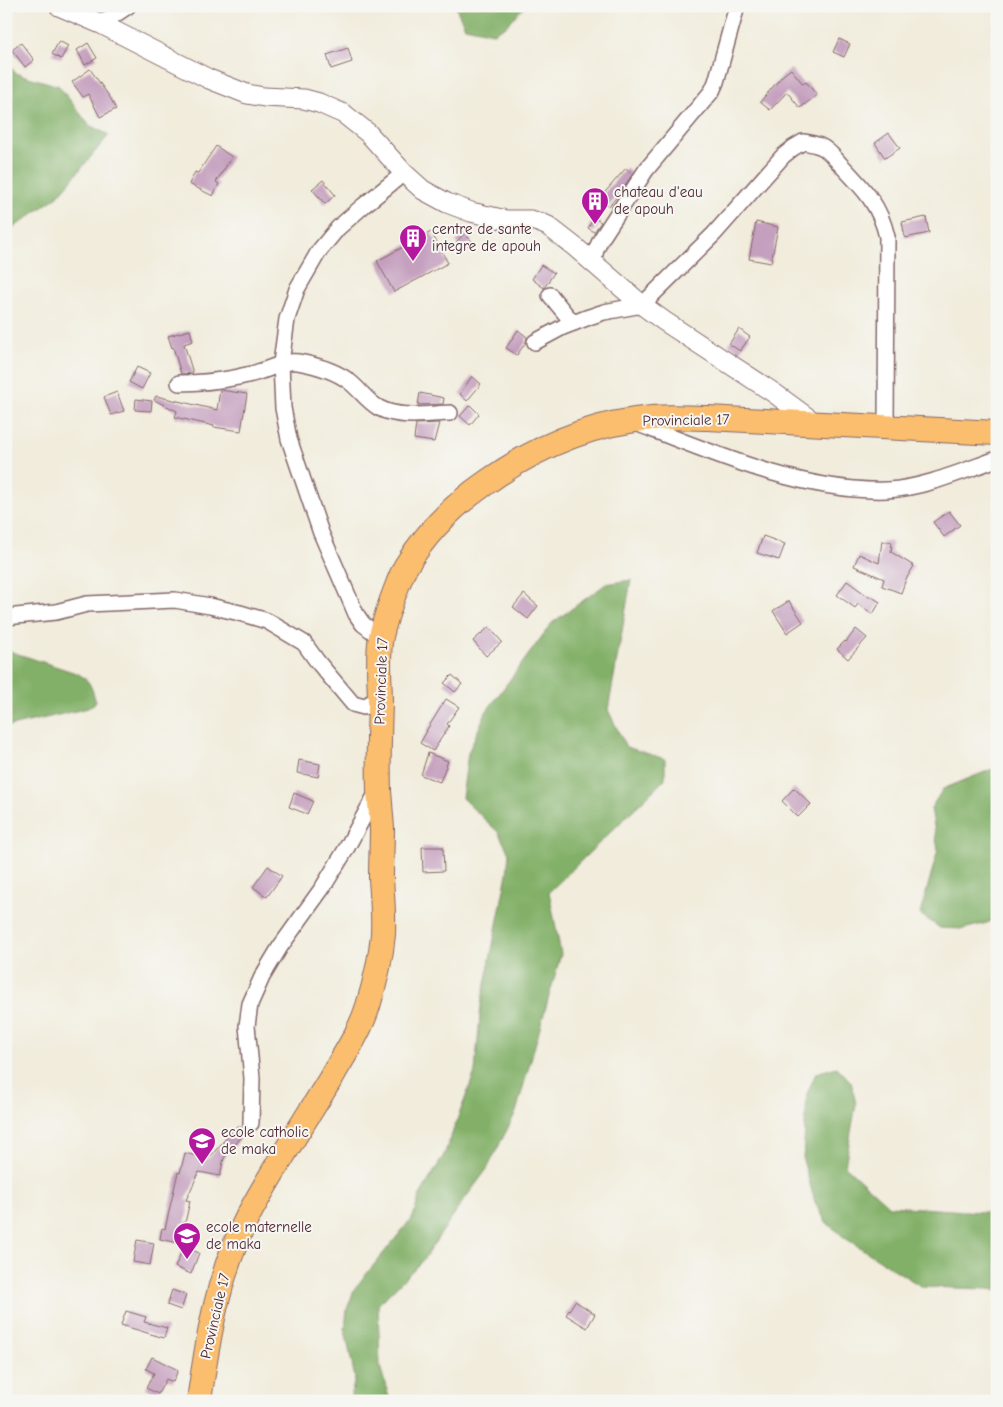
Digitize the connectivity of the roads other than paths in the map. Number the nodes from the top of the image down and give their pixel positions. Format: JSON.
{"nodes":[{"id":1,"x":59,"y":6,"type":"edge"},
{"id":2,"x":128,"y":6,"type":"edge"},
{"id":3,"x":737,"y":6,"type":"edge"},
{"id":4,"x":101,"y":24,"type":"junction"},
{"id":5,"x":404,"y":173,"type":"junction"},
{"id":6,"x":593,"y":262,"type":"junction"},
{"id":7,"x":550,"y":294,"type":"dead end"},
{"id":8,"x":642,"y":305,"type":"junction"},
{"id":9,"x":573,"y":323,"type":"junction"},
{"id":10,"x":535,"y":342,"type":"dead end"},
{"id":11,"x":281,"y":363,"type":"junction"},
{"id":12,"x":179,"y":383,"type":"dead end"},
{"id":13,"x":450,"y":413,"type":"dead end"},
{"id":14,"x":631,"y":421,"type":"junction"},
{"id":15,"x":815,"y":423,"type":"junction"},
{"id":16,"x":886,"y":427,"type":"junction"},
{"id":17,"x":997,"y":433,"type":"edge"},
{"id":18,"x":997,"y":459,"type":"edge"},
{"id":19,"x":6,"y":617,"type":"edge"},
{"id":20,"x":381,"y":638,"type":"junction"},
{"id":21,"x":380,"y":697,"type":"junction"},
{"id":22,"x":379,"y":789,"type":"junction"},
{"id":23,"x":251,"y":1123,"type":"dead end"},
{"id":24,"x":198,"y":1401,"type":"edge"}],
"edges":[{"from":1,"to":4,"type":"street"},
{"from":2,"to":4,"type":"street"},
{"from":3,"to":6,"type":"street"},
{"from":4,"to":5,"type":"street"},
{"from":5,"to":6,"type":"street"},
{"from":5,"to":11,"type":"street"},
{"from":6,"to":8,"type":"street"},
{"from":7,"to":9,"type":"street"},
{"from":8,"to":9,"type":"street"},
{"from":8,"to":15,"type":"street"},
{"from":8,"to":16,"type":"street"},
{"from":9,"to":10,"type":"street"},
{"from":11,"to":12,"type":"street"},
{"from":11,"to":13,"type":"street"},
{"from":11,"to":20,"type":"street"},
{"from":14,"to":15,"type":"main road","name":"Provinciale 17"},
{"from":14,"to":18,"type":"street"},
{"from":14,"to":20,"type":"main road","name":"Provinciale 17"},
{"from":15,"to":16,"type":"main road","name":"Provinciale 17"},
{"from":16,"to":17,"type":"main road","name":"Provinciale 17"},
{"from":19,"to":21,"type":"street"},
{"from":20,"to":21,"type":"main road","name":"Provinciale 17"},
{"from":21,"to":22,"type":"main road","name":"Provinciale 17"},
{"from":22,"to":23,"type":"street"},
{"from":22,"to":24,"type":"main road","name":"Provinciale 17"}]}
